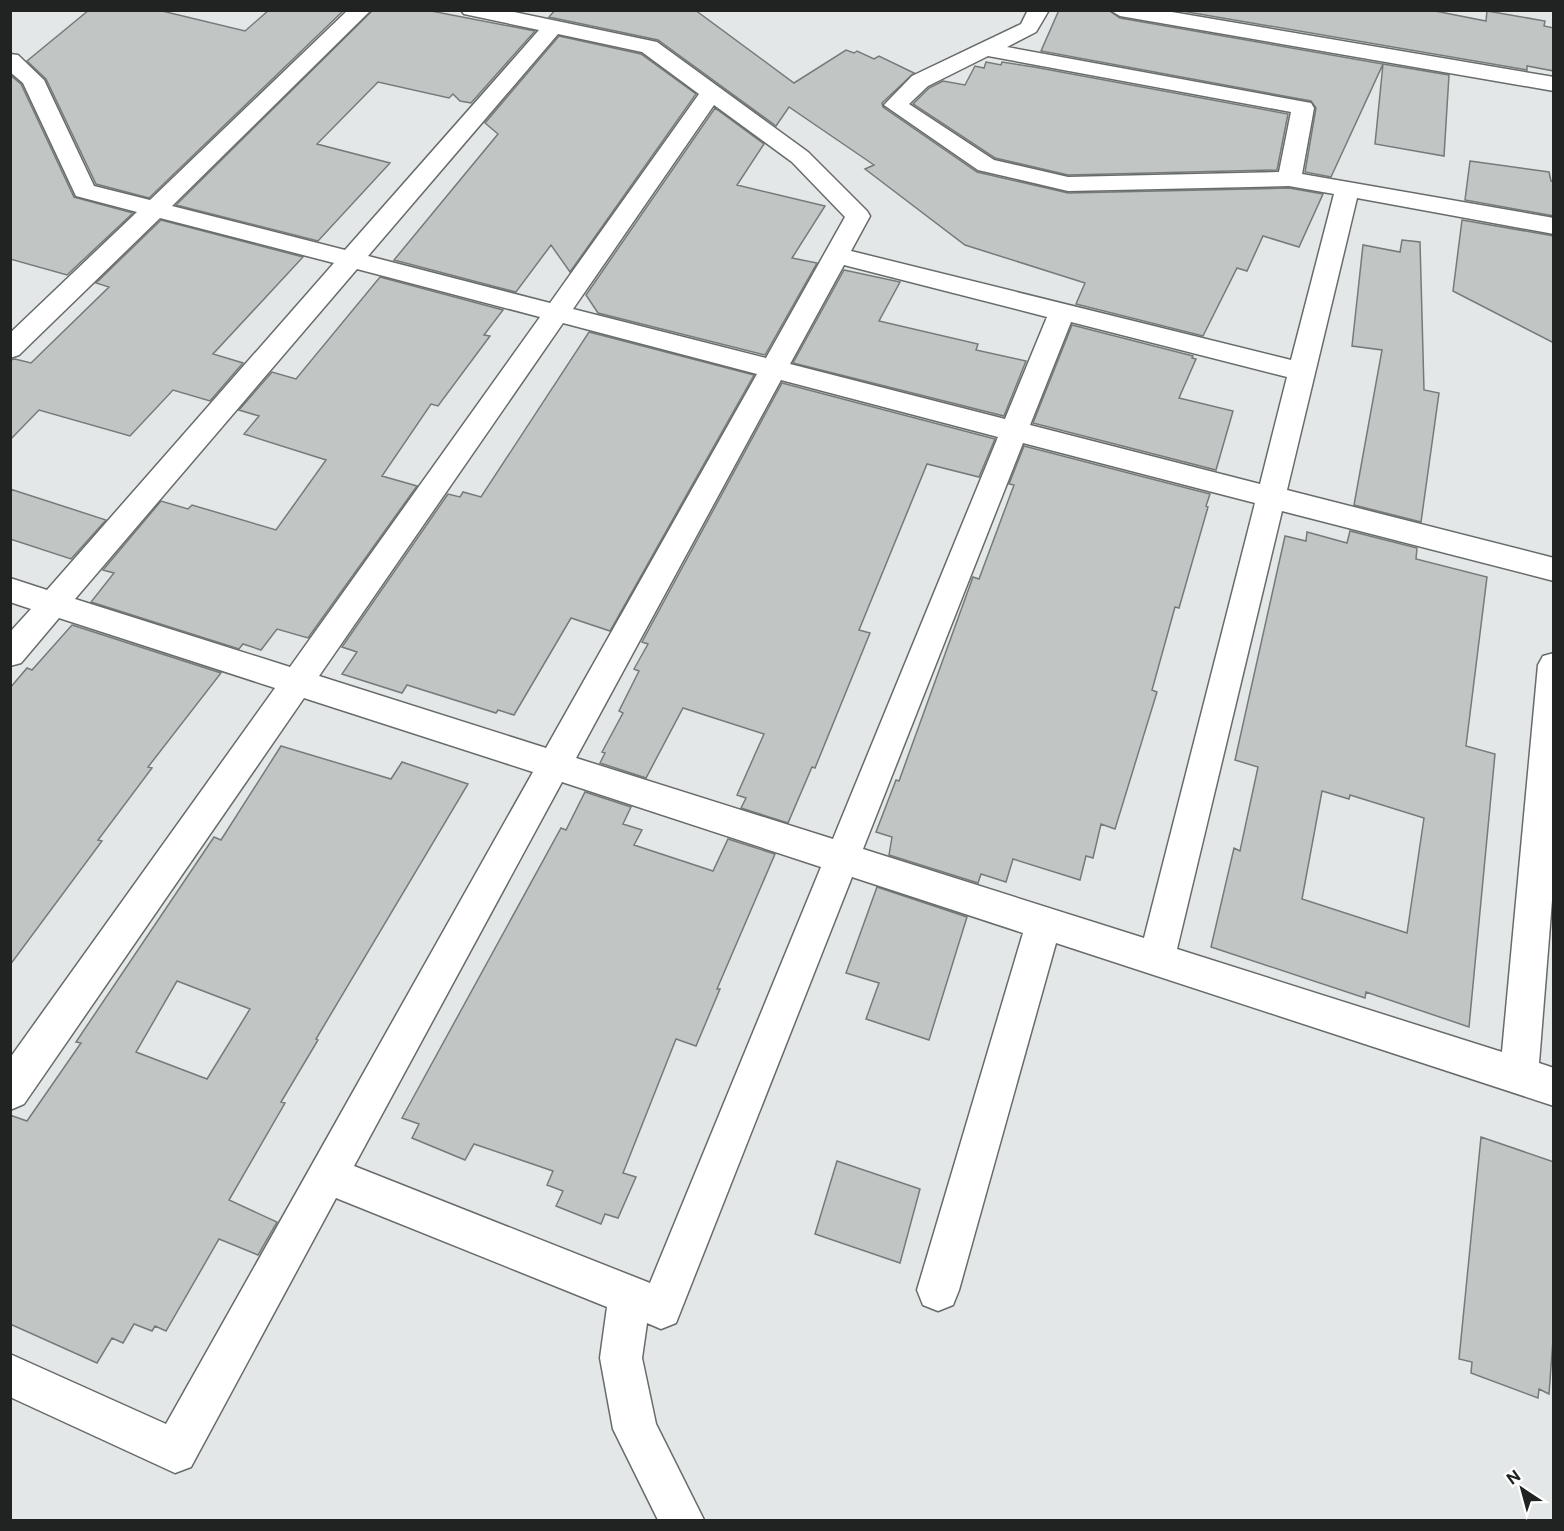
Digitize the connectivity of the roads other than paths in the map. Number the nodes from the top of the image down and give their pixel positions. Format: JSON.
{"nodes":[{"id":1,"x":361,"y":10,"type":"edge"},
{"id":2,"x":471,"y":10,"type":"edge"},
{"id":3,"x":1039,"y":10,"type":"edge"},
{"id":4,"x":1120,"y":10,"type":"edge"},
{"id":5,"x":552,"y":28,"type":"junction"},
{"id":6,"x":984,"y":49,"type":"junction"},
{"id":7,"x":10,"y":60,"type":"edge"},
{"id":8,"x":1540,"y":88,"type":"edge"},
{"id":9,"x":712,"y":92,"type":"junction"},
{"id":10,"x":1289,"y":179,"type":"junction"},
{"id":11,"x":1347,"y":189,"type":"junction"},
{"id":12,"x":154,"y":210,"type":"junction"},
{"id":13,"x":1554,"y":226,"type":"edge"},
{"id":14,"x":836,"y":255,"type":"junction"},
{"id":15,"x":351,"y":261,"type":"junction"},
{"id":16,"x":1062,"y":312,"type":"junction"},
{"id":17,"x":556,"y":313,"type":"junction"},
{"id":18,"x":10,"y":349,"type":"edge"},
{"id":19,"x":773,"y":369,"type":"junction"},
{"id":20,"x":1302,"y":372,"type":"junction"},
{"id":21,"x":1014,"y":431,"type":"junction"},
{"id":22,"x":1270,"y":497,"type":"junction"},
{"id":23,"x":1554,"y":570,"type":"edge"},
{"id":24,"x":10,"y":590,"type":"edge"},
{"id":25,"x":54,"y":604,"type":"junction"},
{"id":26,"x":10,"y":654,"type":"edge"},
{"id":27,"x":1554,"y":665,"type":"edge"},
{"id":28,"x":297,"y":682,"type":"junction"},
{"id":29,"x":554,"y":765,"type":"junction"},
{"id":30,"x":842,"y":858,"type":"junction"},
{"id":31,"x":1044,"y":923,"type":"junction"},
{"id":32,"x":1156,"y":960,"type":"junction"},
{"id":33,"x":1519,"y":1077,"type":"junction"},
{"id":34,"x":1554,"y":1088,"type":"edge"},
{"id":35,"x":10,"y":1091,"type":"edge"},
{"id":36,"x":327,"y":1175,"type":"junction"},
{"id":37,"x":938,"y":1290,"type":"dead end"},
{"id":38,"x":630,"y":1296,"type":"junction"},
{"id":39,"x":10,"y":1375,"type":"edge"},
{"id":40,"x":682,"y":1521,"type":"edge"}],
"edges":[{"from":1,"to":12,"type":"street"},
{"from":2,"to":5,"type":"street"},
{"from":3,"to":6,"type":"street"},
{"from":4,"to":8,"type":"street"},
{"from":5,"to":9,"type":"street"},
{"from":5,"to":15,"type":"street"},
{"from":6,"to":10,"type":"street"},
{"from":6,"to":10,"type":"street"},
{"from":7,"to":12,"type":"street"},
{"from":9,"to":14,"type":"street"},
{"from":9,"to":17,"type":"street"},
{"from":10,"to":11,"type":"street"},
{"from":11,"to":13,"type":"street"},
{"from":11,"to":20,"type":"street"},
{"from":12,"to":15,"type":"street"},
{"from":12,"to":18,"type":"street"},
{"from":14,"to":16,"type":"street"},
{"from":14,"to":19,"type":"street"},
{"from":15,"to":17,"type":"street"},
{"from":15,"to":25,"type":"street"},
{"from":16,"to":20,"type":"street"},
{"from":16,"to":21,"type":"street"},
{"from":17,"to":19,"type":"street"},
{"from":17,"to":28,"type":"street"},
{"from":19,"to":21,"type":"street"},
{"from":19,"to":29,"type":"street"},
{"from":20,"to":22,"type":"street"},
{"from":21,"to":22,"type":"street"},
{"from":21,"to":30,"type":"street"},
{"from":22,"to":23,"type":"street"},
{"from":22,"to":32,"type":"street"},
{"from":24,"to":25,"type":"street"},
{"from":25,"to":26,"type":"street"},
{"from":25,"to":28,"type":"street"},
{"from":27,"to":33,"type":"street"},
{"from":28,"to":29,"type":"street"},
{"from":28,"to":35,"type":"street"},
{"from":29,"to":30,"type":"street"},
{"from":29,"to":36,"type":"street"},
{"from":30,"to":31,"type":"street"},
{"from":30,"to":38,"type":"street"},
{"from":31,"to":32,"type":"street"},
{"from":31,"to":37,"type":"street"},
{"from":32,"to":33,"type":"street"},
{"from":33,"to":34,"type":"street"},
{"from":36,"to":38,"type":"street"},
{"from":36,"to":39,"type":"street"},
{"from":38,"to":40,"type":"street"}]}
